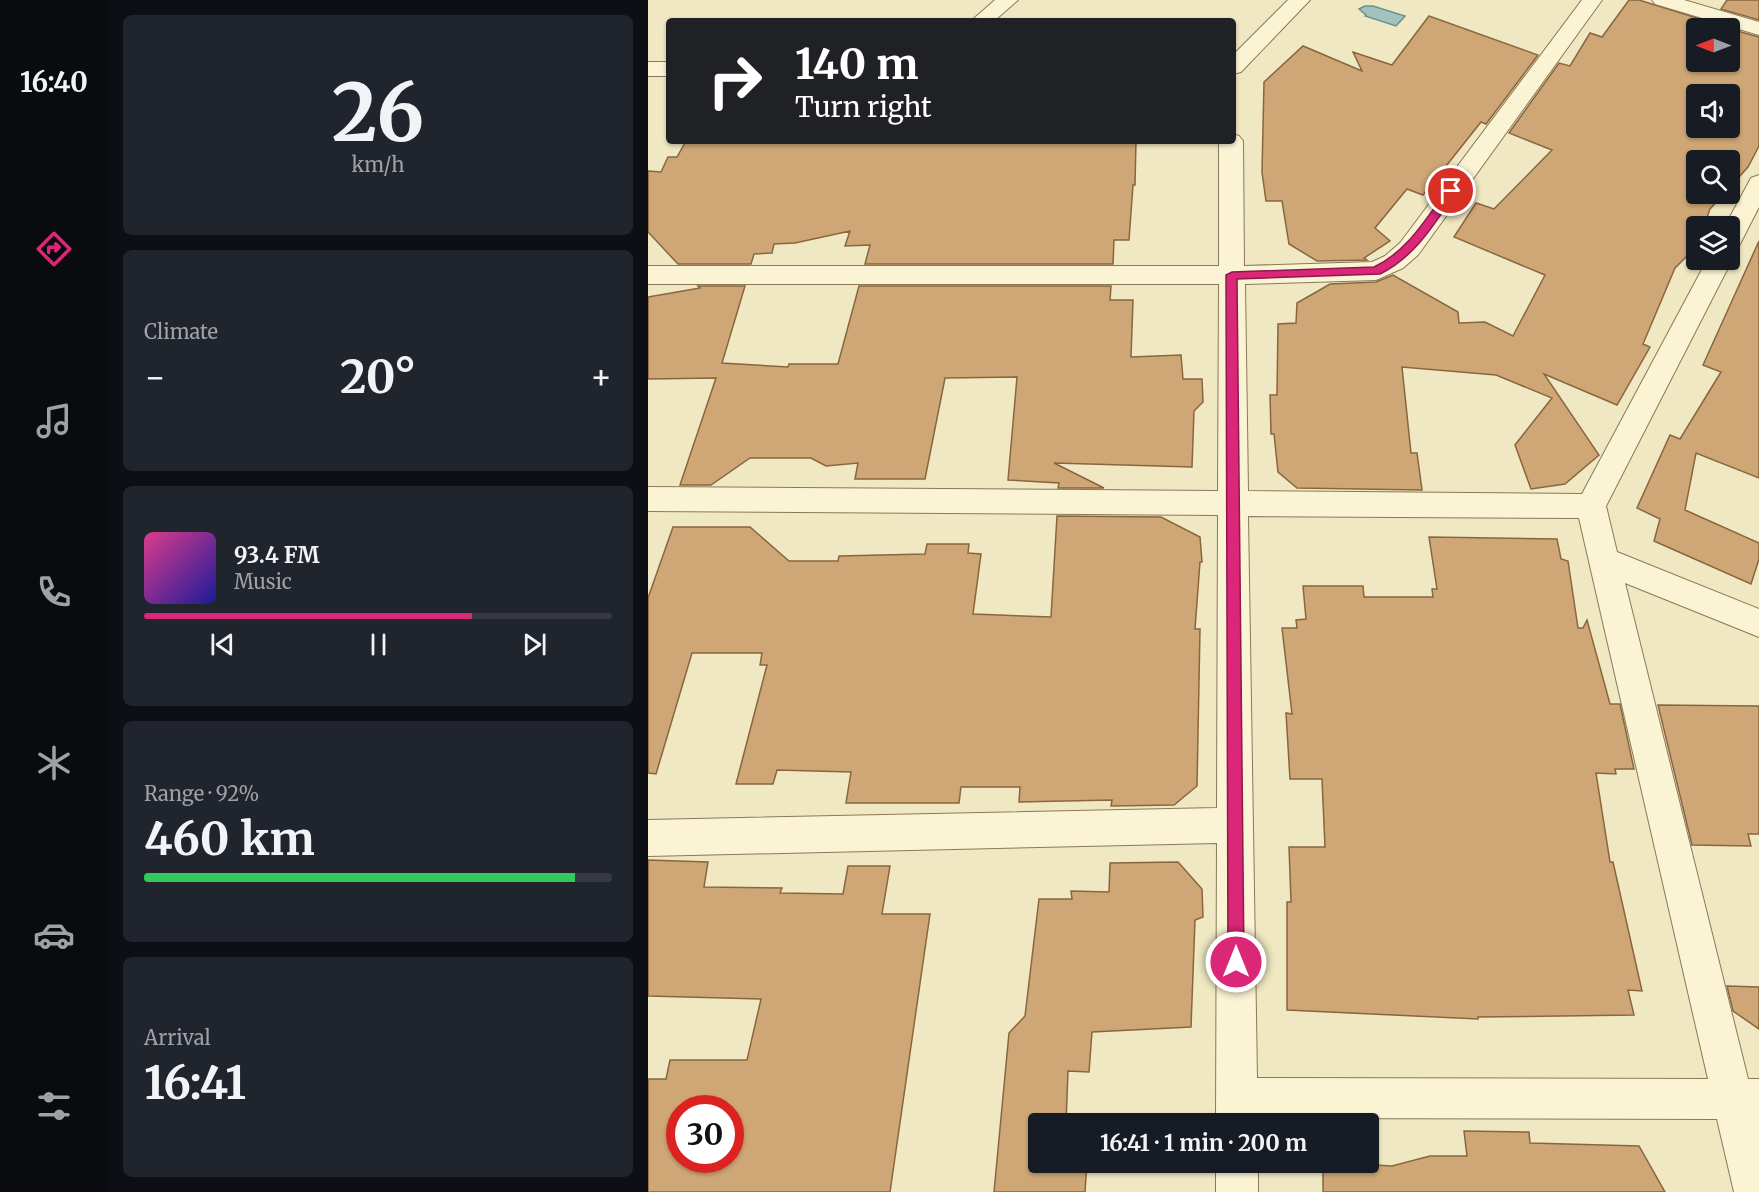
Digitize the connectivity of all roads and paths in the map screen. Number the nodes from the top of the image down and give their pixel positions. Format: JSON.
{"nodes":[{"id":1,"x":1008,"y":0,"type":"edge"},
{"id":2,"x":1300,"y":0,"type":"edge"},
{"id":3,"x":1592,"y":0,"type":"edge"},
{"id":4,"x":1662,"y":0,"type":"edge"},
{"id":5,"x":985,"y":18,"type":"edge"},
{"id":6,"x":1759,"y":29,"type":"edge"},
{"id":7,"x":1236,"y":64,"type":"edge"},
{"id":8,"x":648,"y":69,"type":"edge"},
{"id":9,"x":666,"y":69,"type":"edge"},
{"id":10,"x":1231,"y":144,"type":"edge"},
{"id":11,"x":1759,"y":183,"type":"edge"},
{"id":12,"x":1740,"y":220,"type":"edge"},
{"id":13,"x":1714,"y":270,"type":"edge"},
{"id":14,"x":648,"y":275,"type":"edge"},
{"id":15,"x":1232,"y":275,"type":"junction"},
{"id":16,"x":648,"y":499,"type":"edge"},
{"id":17,"x":1233,"y":503,"type":"junction"},
{"id":18,"x":1592,"y":506,"type":"junction"},
{"id":19,"x":1605,"y":561,"type":"junction"},
{"id":20,"x":1759,"y":623,"type":"edge"},
{"id":21,"x":1235,"y":825,"type":"junction"},
{"id":22,"x":648,"y":838,"type":"edge"},
{"id":23,"x":1746,"y":1099,"type":"edge"},
{"id":24,"x":1237,"y":1111,"type":"edge"},
{"id":25,"x":1237,"y":1173,"type":"edge"},
{"id":26,"x":1237,"y":1192,"type":"edge"},
{"id":27,"x":1755,"y":1192,"type":"edge"}],
"edges":[{"from":1,"to":5,"type":"street"},
{"from":2,"to":7,"type":"street"},
{"from":3,"to":15,"type":"street"},
{"from":4,"to":6,"type":"street"},
{"from":8,"to":9,"type":"street"},
{"from":10,"to":15,"type":"street"},
{"from":11,"to":12,"type":"street"},
{"from":13,"to":18,"type":"street"},
{"from":14,"to":15,"type":"street"},
{"from":15,"to":17,"type":"street"},
{"from":16,"to":17,"type":"street"},
{"from":17,"to":18,"type":"street"},
{"from":17,"to":21,"type":"street"},
{"from":18,"to":19,"type":"street"},
{"from":19,"to":20,"type":"street"},
{"from":19,"to":23,"type":"street"},
{"from":21,"to":22,"type":"street"},
{"from":21,"to":24,"type":"street"},
{"from":23,"to":24,"type":"street"},
{"from":23,"to":27,"type":"street"},
{"from":25,"to":26,"type":"street"}]}
